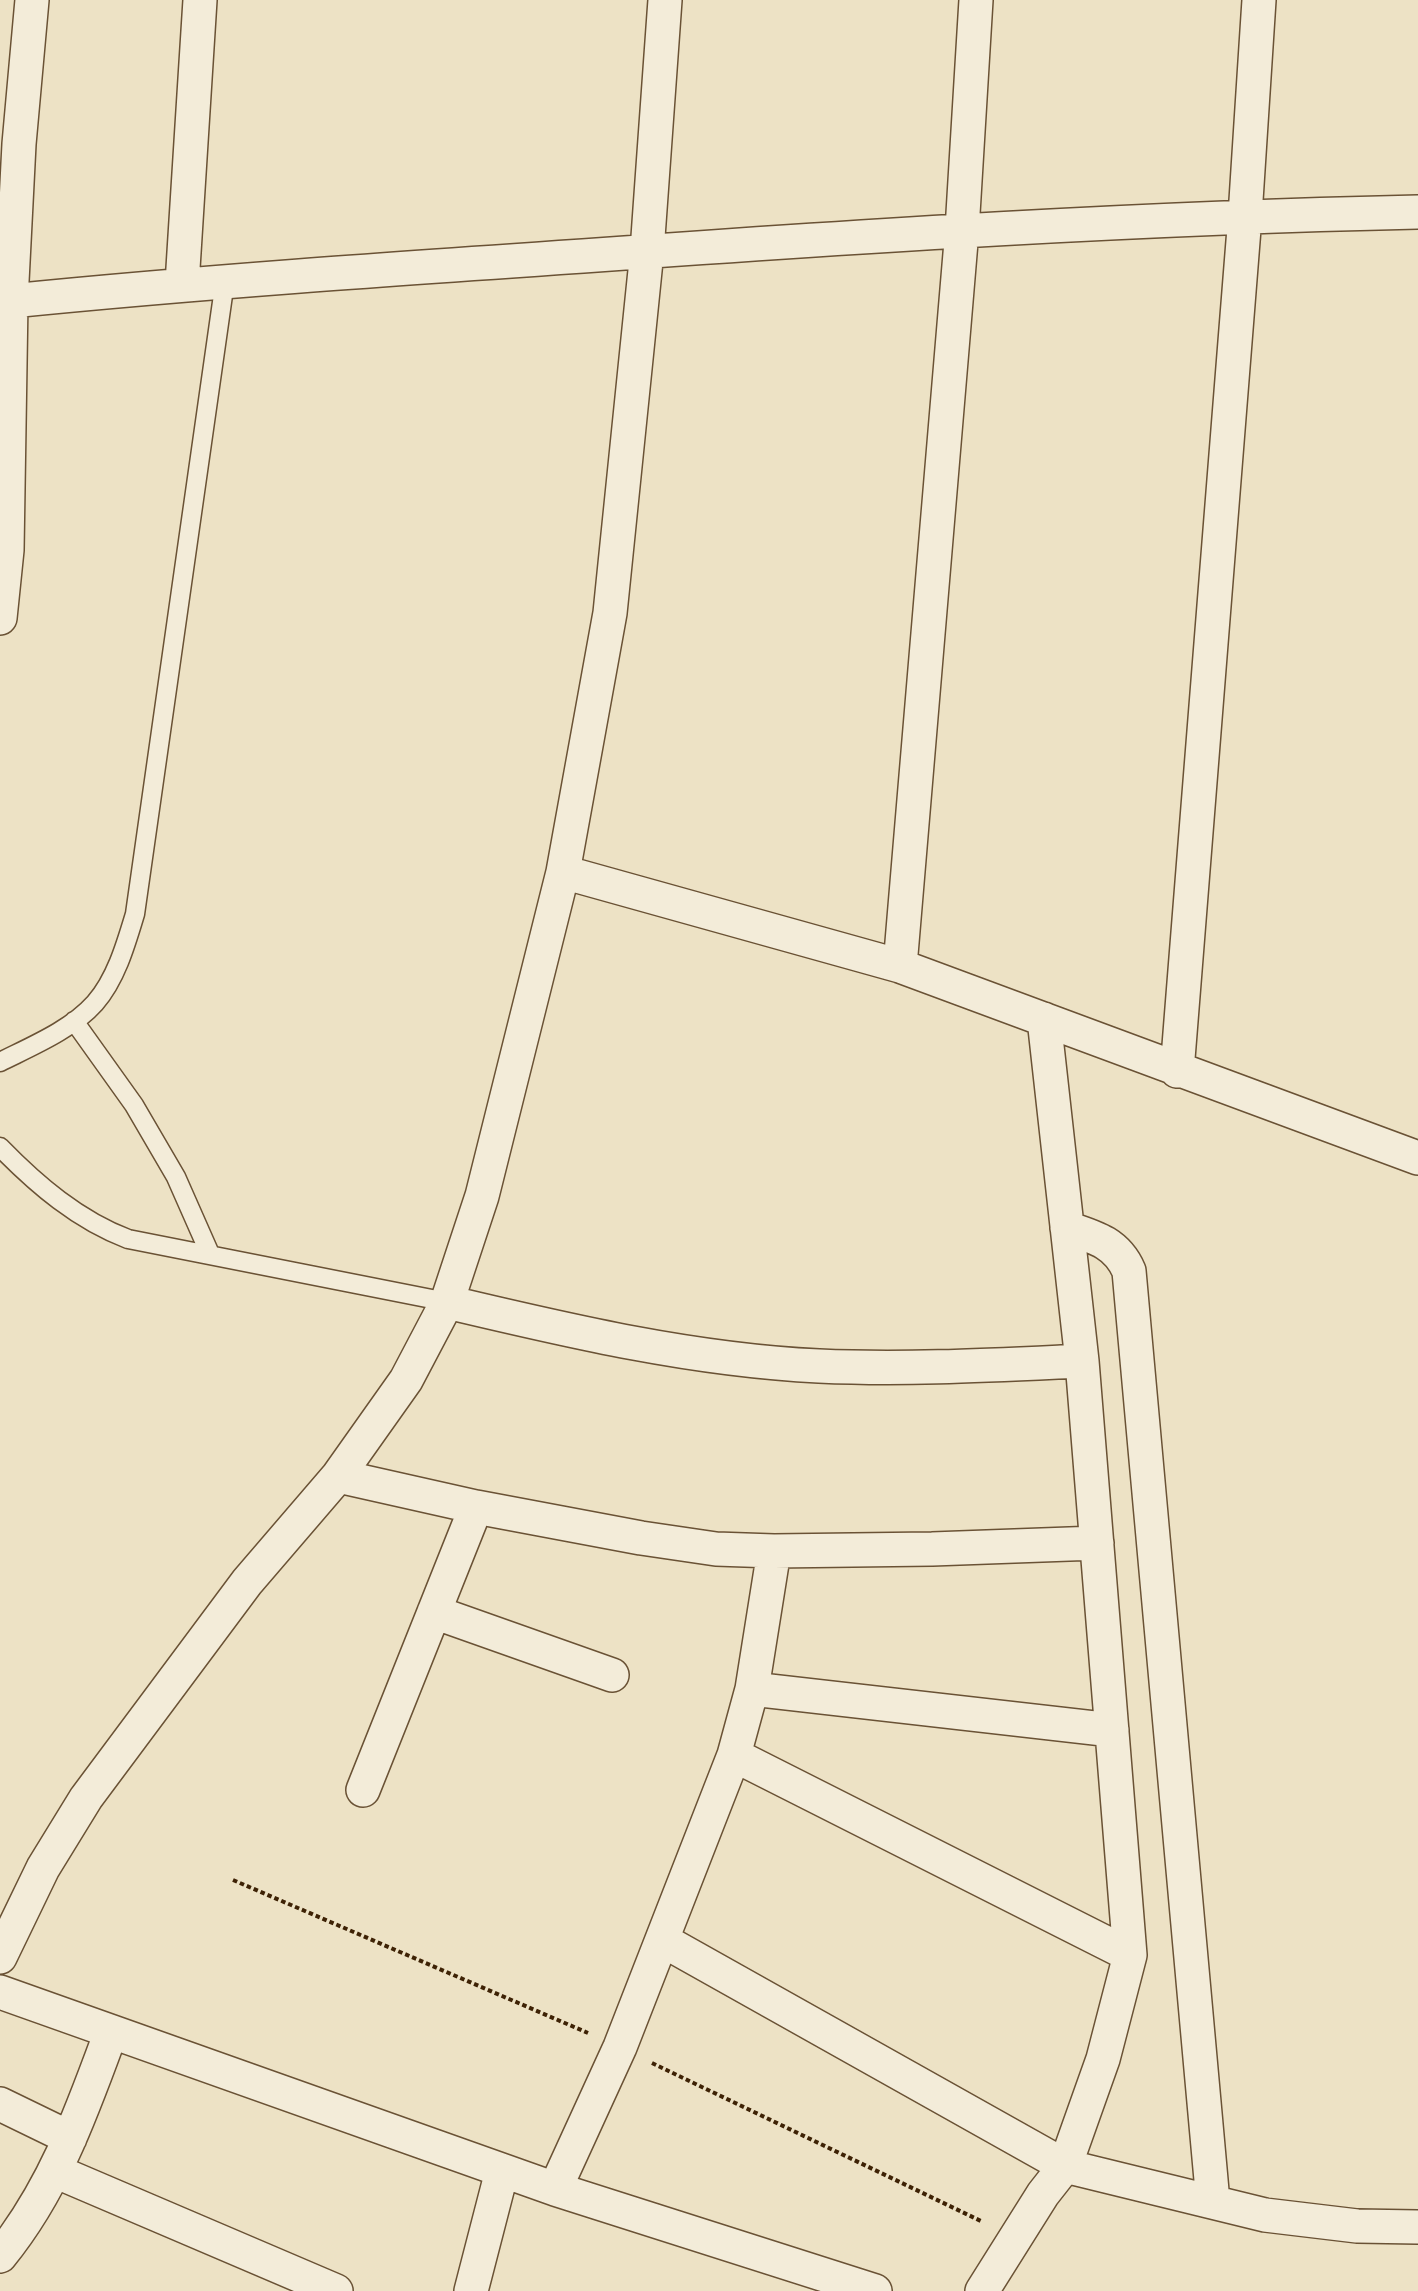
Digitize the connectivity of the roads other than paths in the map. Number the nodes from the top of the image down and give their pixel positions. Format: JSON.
{"nodes":[{"id":1,"x":32,"y":0,"type":"edge"},
{"id":2,"x":200,"y":0,"type":"edge"},
{"id":3,"x":665,"y":0,"type":"edge"},
{"id":4,"x":976,"y":0,"type":"edge"},
{"id":5,"x":1259,"y":0,"type":"edge"},
{"id":6,"x":1418,"y":212,"type":"edge"},
{"id":7,"x":1245,"y":216,"type":"junction"},
{"id":8,"x":962,"y":230,"type":"junction"},
{"id":9,"x":647,"y":251,"type":"junction"},
{"id":10,"x":225,"y":281,"type":"junction"},
{"id":11,"x":182,"y":284,"type":"junction"},
{"id":12,"x":5,"y":302,"type":"edge"},
{"id":13,"x":0,"y":618,"type":"edge"},
{"id":14,"x":563,"y":872,"type":"junction"},
{"id":15,"x":900,"y":966,"type":"junction"},
{"id":16,"x":1044,"y":1020,"type":"junction"},
{"id":17,"x":74,"y":1021,"type":"junction"},
{"id":18,"x":0,"y":1062,"type":"edge"},
{"id":19,"x":1177,"y":1071,"type":"junction"},
{"id":20,"x":0,"y":1147,"type":"edge"},
{"id":21,"x":1418,"y":1158,"type":"edge"},
{"id":22,"x":1067,"y":1228,"type":"junction"},
{"id":23,"x":210,"y":1254,"type":"junction"},
{"id":24,"x":447,"y":1302,"type":"junction"},
{"id":25,"x":1083,"y":1361,"type":"junction"},
{"id":26,"x":338,"y":1476,"type":"junction"},
{"id":27,"x":476,"y":1507,"type":"junction"},
{"id":28,"x":1097,"y":1543,"type":"junction"},
{"id":29,"x":774,"y":1551,"type":"junction"},
{"id":30,"x":434,"y":1612,"type":"junction"},
{"id":31,"x":612,"y":1675,"type":"dead end"},
{"id":32,"x":752,"y":1689,"type":"junction"},
{"id":33,"x":1112,"y":1730,"type":"junction"},
{"id":34,"x":734,"y":1755,"type":"junction"},
{"id":35,"x":363,"y":1790,"type":"dead end"},
{"id":36,"x":664,"y":1941,"type":"junction"},
{"id":37,"x":1130,"y":1955,"type":"junction"},
{"id":38,"x":0,"y":1957,"type":"edge"},
{"id":39,"x":0,"y":1992,"type":"edge"},
{"id":40,"x":111,"y":2032,"type":"junction"},
{"id":41,"x":0,"y":2104,"type":"edge"},
{"id":42,"x":69,"y":2139,"type":"junction"},
{"id":43,"x":1065,"y":2166,"type":"junction"},
{"id":44,"x":502,"y":2170,"type":"junction"},
{"id":45,"x":55,"y":2171,"type":"junction"},
{"id":46,"x":555,"y":2189,"type":"junction"},
{"id":47,"x":1213,"y":2202,"type":"junction"},
{"id":48,"x":1418,"y":2227,"type":"edge"},
{"id":49,"x":0,"y":2256,"type":"edge"},
{"id":50,"x":336,"y":2291,"type":"edge"},
{"id":51,"x":471,"y":2291,"type":"edge"},
{"id":52,"x":875,"y":2291,"type":"edge"},
{"id":53,"x":982,"y":2291,"type":"edge"}],
"edges":[{"from":1,"to":12,"type":"street"},
{"from":2,"to":11,"type":"street"},
{"from":3,"to":9,"type":"street"},
{"from":4,"to":8,"type":"street"},
{"from":5,"to":7,"type":"street"},
{"from":6,"to":7,"type":"street"},
{"from":7,"to":8,"type":"street"},
{"from":7,"to":19,"type":"street"},
{"from":8,"to":9,"type":"street"},
{"from":8,"to":15,"type":"street"},
{"from":9,"to":10,"type":"street"},
{"from":9,"to":14,"type":"street"},
{"from":10,"to":11,"type":"street"},
{"from":10,"to":17,"type":"lane"},
{"from":11,"to":12,"type":"street"},
{"from":12,"to":13,"type":"street"},
{"from":14,"to":15,"type":"street"},
{"from":14,"to":24,"type":"street"},
{"from":15,"to":16,"type":"street"},
{"from":16,"to":19,"type":"street"},
{"from":16,"to":22,"type":"street"},
{"from":17,"to":18,"type":"lane"},
{"from":17,"to":23,"type":"lane"},
{"from":19,"to":21,"type":"street"},
{"from":20,"to":23,"type":"lane"},
{"from":22,"to":25,"type":"street"},
{"from":22,"to":47,"type":"street"},
{"from":23,"to":24,"type":"lane"},
{"from":24,"to":25,"type":"street"},
{"from":24,"to":26,"type":"street"},
{"from":25,"to":28,"type":"street"},
{"from":26,"to":27,"type":"street"},
{"from":26,"to":38,"type":"street"},
{"from":27,"to":29,"type":"street"},
{"from":27,"to":30,"type":"street"},
{"from":28,"to":29,"type":"street"},
{"from":28,"to":33,"type":"street"},
{"from":29,"to":32,"type":"street"},
{"from":30,"to":31,"type":"street"},
{"from":30,"to":35,"type":"street"},
{"from":32,"to":33,"type":"street"},
{"from":32,"to":34,"type":"street"},
{"from":33,"to":37,"type":"street"},
{"from":34,"to":36,"type":"street"},
{"from":34,"to":37,"type":"street"},
{"from":36,"to":43,"type":"street"},
{"from":36,"to":46,"type":"street"},
{"from":37,"to":43,"type":"street"},
{"from":39,"to":40,"type":"street"},
{"from":40,"to":42,"type":"street"},
{"from":40,"to":44,"type":"street"},
{"from":41,"to":42,"type":"street"},
{"from":42,"to":45,"type":"street"},
{"from":43,"to":47,"type":"street"},
{"from":43,"to":53,"type":"street"},
{"from":44,"to":46,"type":"street"},
{"from":44,"to":51,"type":"street"},
{"from":45,"to":49,"type":"street"},
{"from":45,"to":50,"type":"street"},
{"from":46,"to":52,"type":"street"},
{"from":47,"to":48,"type":"street"}]}
